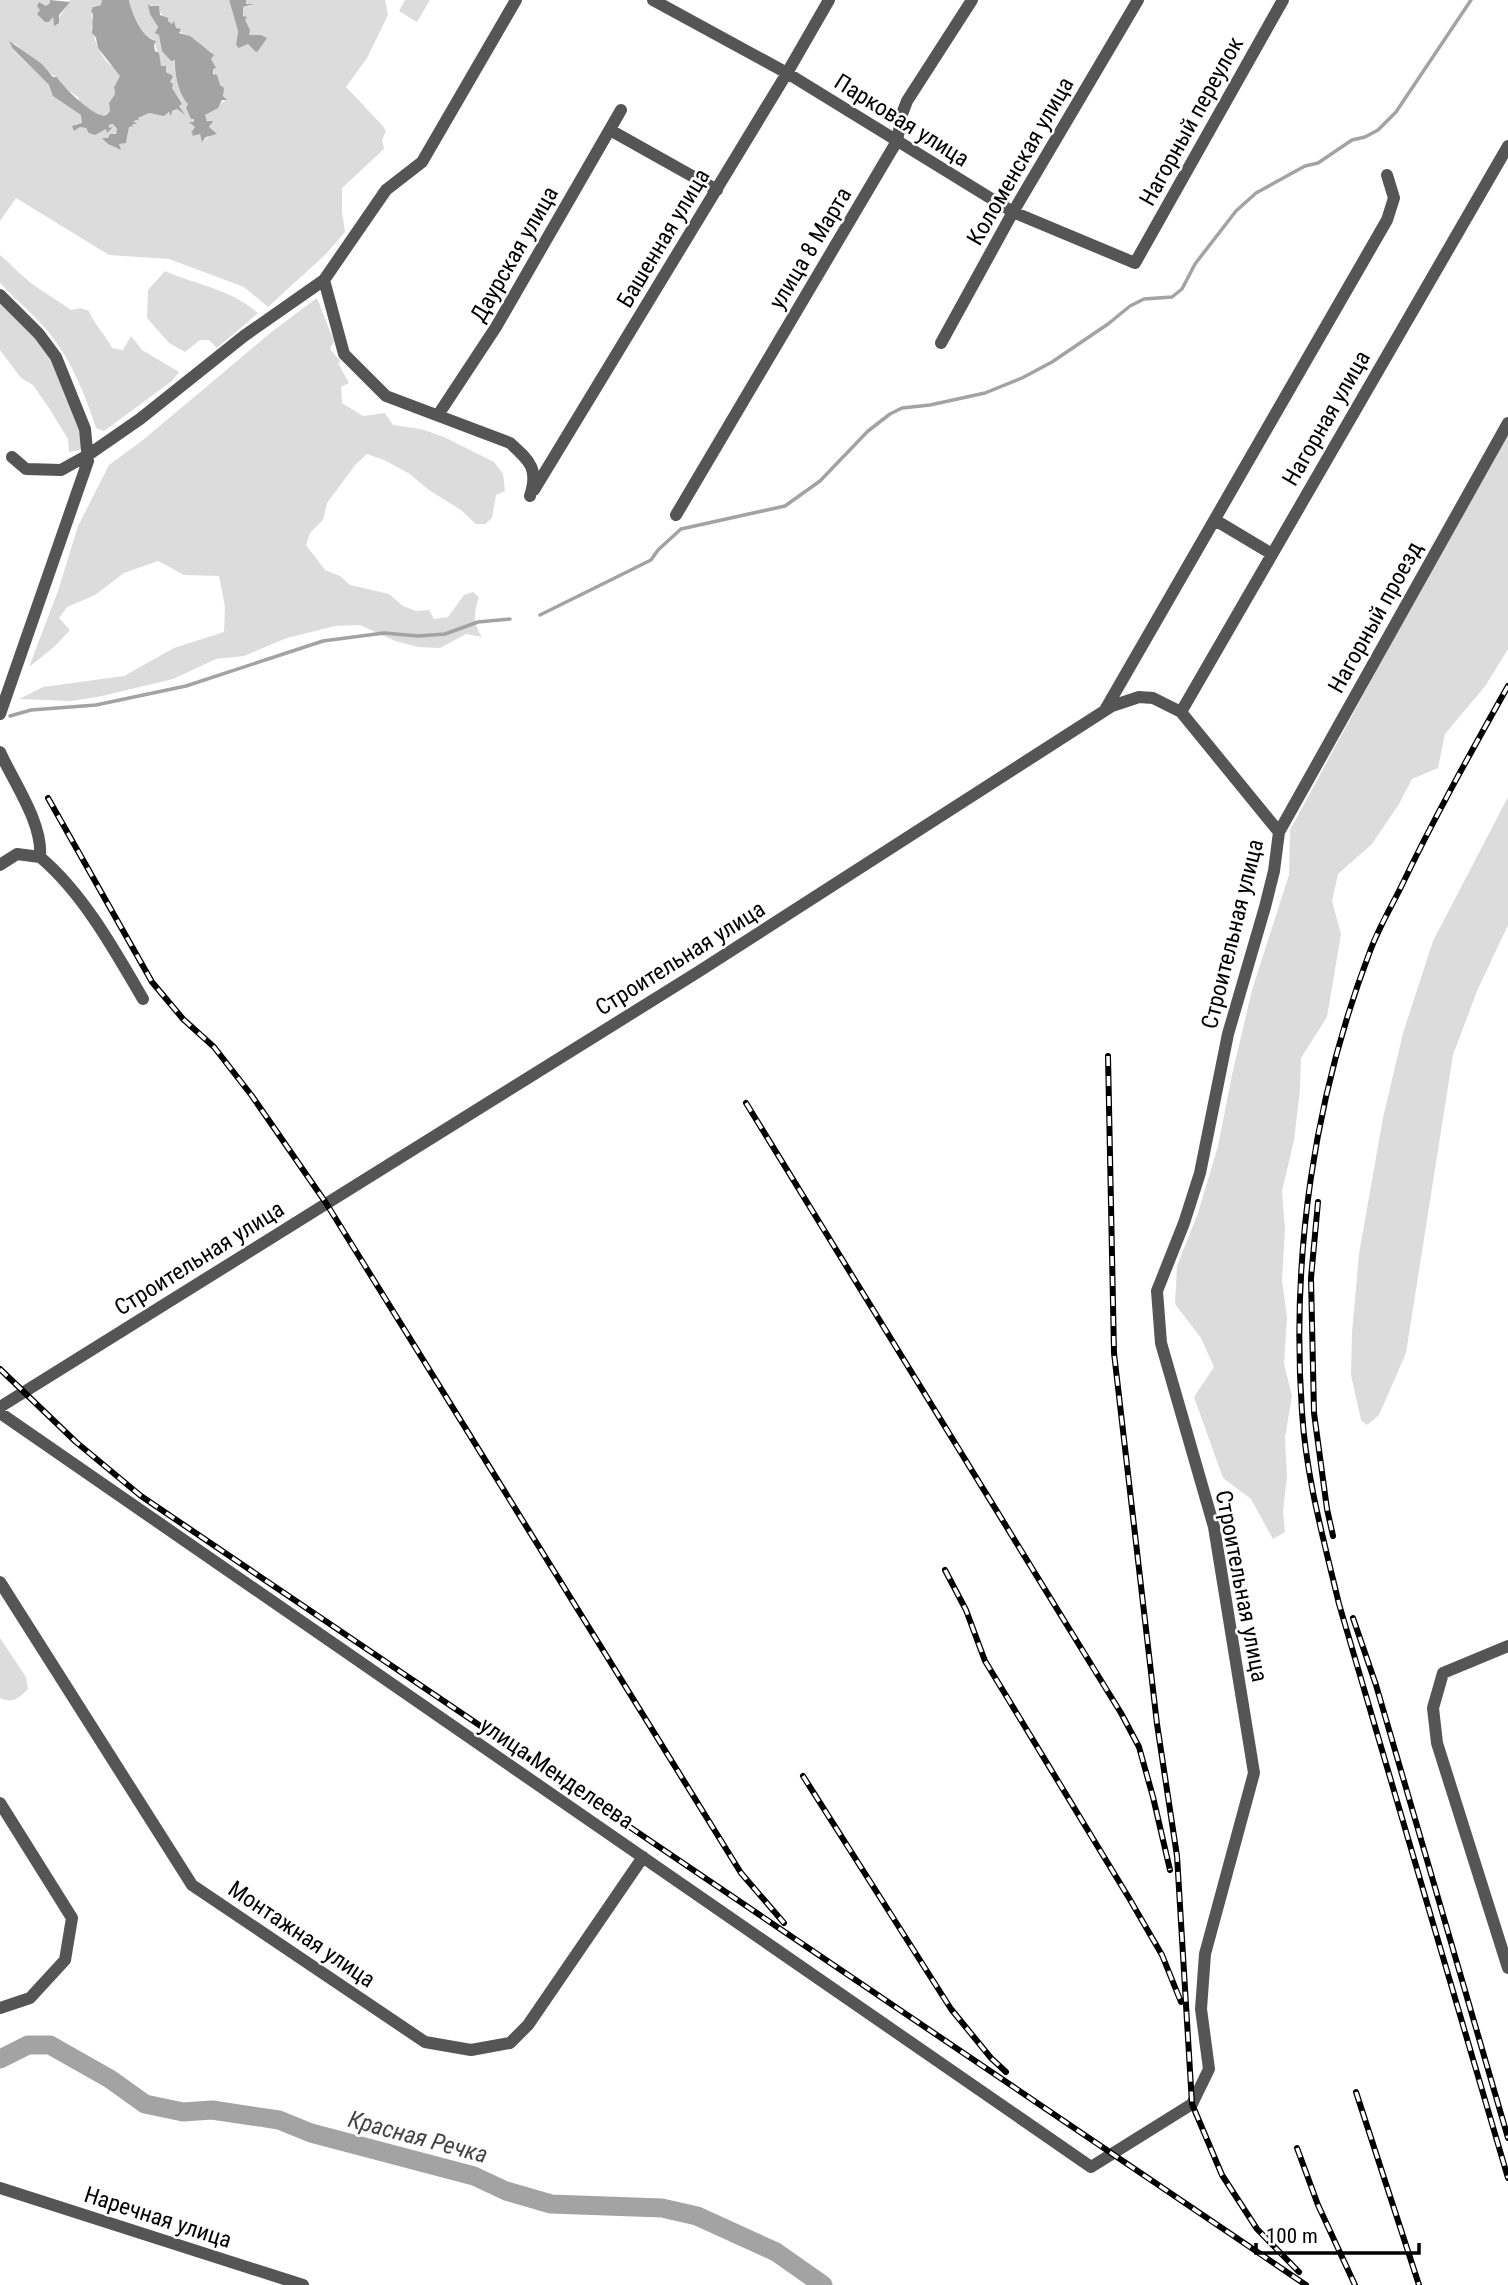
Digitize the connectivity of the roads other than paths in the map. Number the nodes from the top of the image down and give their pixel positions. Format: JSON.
{"nodes":[{"id":1,"x":516,"y":0,"type":"edge"},
{"id":2,"x":653,"y":0,"type":"edge"},
{"id":3,"x":829,"y":0,"type":"edge"},
{"id":4,"x":972,"y":0,"type":"edge"},
{"id":5,"x":1138,"y":0,"type":"edge"},
{"id":6,"x":1283,"y":0,"type":"edge"},
{"id":7,"x":788,"y":73,"type":"junction"},
{"id":8,"x":621,"y":110,"type":"dead end"},
{"id":9,"x":610,"y":130,"type":"junction"},
{"id":10,"x":897,"y":141,"type":"junction"},
{"id":11,"x":1508,"y":146,"type":"edge"},
{"id":12,"x":1387,"y":175,"type":"dead end"},
{"id":13,"x":717,"y":190,"type":"junction"},
{"id":14,"x":1013,"y":212,"type":"junction"},
{"id":15,"x":1135,"y":263,"type":"joint"},
{"id":16,"x":324,"y":280,"type":"junction"},
{"id":17,"x":0,"y":295,"type":"edge"},
{"id":18,"x":941,"y":344,"type":"dead end"},
{"id":19,"x":438,"y":415,"type":"junction"},
{"id":20,"x":1508,"y":423,"type":"edge"},
{"id":21,"x":88,"y":455,"type":"junction"},
{"id":22,"x":12,"y":457,"type":"dead end"},
{"id":23,"x":676,"y":515,"type":"dead end"},
{"id":24,"x":1215,"y":520,"type":"junction"},
{"id":25,"x":1272,"y":554,"type":"junction"},
{"id":26,"x":1105,"y":710,"type":"junction"},
{"id":27,"x":1181,"y":712,"type":"junction"},
{"id":28,"x":0,"y":714,"type":"edge"},
{"id":29,"x":0,"y":752,"type":"edge"},
{"id":30,"x":1279,"y":832,"type":"junction"},
{"id":31,"x":40,"y":858,"type":"junction"},
{"id":32,"x":0,"y":865,"type":"edge"},
{"id":33,"x":143,"y":999,"type":"dead end"},
{"id":34,"x":0,"y":1407,"type":"edge"},
{"id":35,"x":0,"y":1413,"type":"edge"},
{"id":36,"x":0,"y":1581,"type":"edge"},
{"id":37,"x":1508,"y":1646,"type":"edge"},
{"id":38,"x":0,"y":1802,"type":"edge"},
{"id":39,"x":643,"y":1857,"type":"junction"},
{"id":40,"x":1508,"y":1968,"type":"edge"},
{"id":41,"x":0,"y":2008,"type":"edge"},
{"id":42,"x":1091,"y":2167,"type":"joint"},
{"id":43,"x":0,"y":2188,"type":"edge"},
{"id":44,"x":303,"y":2285,"type":"edge"}],
"edges":[{"from":1,"to":16,"type":"street"},
{"from":2,"to":7,"type":"street","name":"Парковая улица"},
{"from":3,"to":7,"type":"street","name":"Башенная улица"},
{"from":4,"to":10,"type":"street","name":"улица 8 Марта"},
{"from":5,"to":14,"type":"street","name":"Коломенская улица"},
{"from":6,"to":15,"type":"street","name":"Нагорный переулок"},
{"from":7,"to":10,"type":"street","name":"Парковая улица"},
{"from":7,"to":13,"type":"street","name":"Башенная улица"},
{"from":8,"to":9,"type":"street","name":"Даурская улица"},
{"from":9,"to":13,"type":"street"},
{"from":9,"to":19,"type":"street","name":"Даурская улица"},
{"from":10,"to":14,"type":"street","name":"Парковая улица"},
{"from":10,"to":23,"type":"street","name":"улица 8 Марта"},
{"from":11,"to":25,"type":"street","name":"Нагорная улица"},
{"from":12,"to":24,"type":"street"},
{"from":13,"to":19,"type":"street","name":"Башенная улица"},
{"from":14,"to":15,"type":"street","name":"Парковая улица"},
{"from":14,"to":18,"type":"street","name":"Коломенская улица"},
{"from":16,"to":19,"type":"street"},
{"from":16,"to":21,"type":"street"},
{"from":17,"to":21,"type":"street"},
{"from":20,"to":30,"type":"street","name":"Нагорный проезд"},
{"from":21,"to":22,"type":"street"},
{"from":21,"to":28,"type":"street"},
{"from":24,"to":25,"type":"street"},
{"from":24,"to":26,"type":"street"},
{"from":25,"to":27,"type":"street","name":"Нагорная улица"},
{"from":26,"to":27,"type":"street","name":"Строительная улица"},
{"from":26,"to":34,"type":"street","name":"Строительная улица"},
{"from":27,"to":30,"type":"street","name":"Строительная улица"},
{"from":29,"to":31,"type":"street"},
{"from":30,"to":42,"type":"street","name":"Строительная улица"},
{"from":31,"to":32,"type":"street"},
{"from":31,"to":33,"type":"street"},
{"from":35,"to":39,"type":"street","name":"улица Менделеева"},
{"from":36,"to":39,"type":"street","name":"Монтажная улица"},
{"from":37,"to":40,"type":"street"},
{"from":38,"to":41,"type":"street"},
{"from":39,"to":42,"type":"street","name":"улица Менделеева"},
{"from":43,"to":44,"type":"street","name":"Наречная улица"}]}
